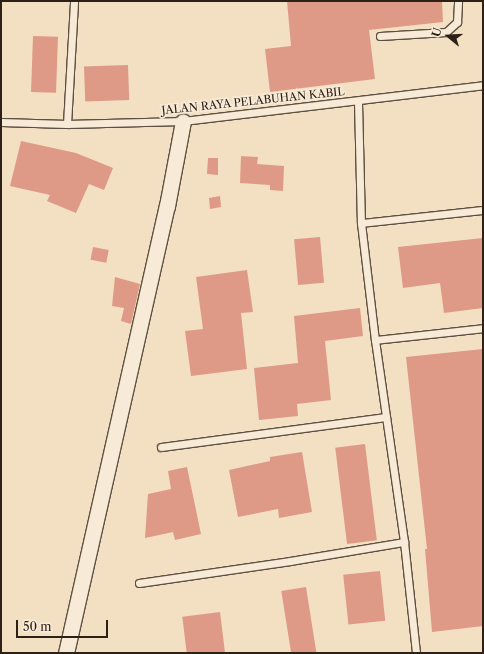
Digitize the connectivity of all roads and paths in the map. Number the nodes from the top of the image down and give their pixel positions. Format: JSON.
{"nodes":[{"id":1,"x":74,"y":1,"type":"edge"},
{"id":2,"x":458,"y":1,"type":"edge"},
{"id":3,"x":380,"y":36,"type":"dead end"},
{"id":4,"x":483,"y":85,"type":"edge"},
{"id":5,"x":358,"y":102,"type":"junction"},
{"id":6,"x":183,"y":121,"type":"junction"},
{"id":7,"x":1,"y":122,"type":"edge"},
{"id":8,"x":67,"y":124,"type":"junction"},
{"id":9,"x":483,"y":210,"type":"edge"},
{"id":10,"x":361,"y":223,"type":"junction"},
{"id":11,"x":483,"y":328,"type":"edge"},
{"id":12,"x":375,"y":340,"type":"junction"},
{"id":13,"x":386,"y":417,"type":"junction"},
{"id":14,"x":162,"y":447,"type":"dead end"},
{"id":15,"x":404,"y":542,"type":"junction"},
{"id":16,"x":139,"y":583,"type":"dead end"},
{"id":17,"x":66,"y":653,"type":"edge"},
{"id":18,"x":416,"y":653,"type":"edge"}],
"edges":[{"from":1,"to":8,"type":"lane"},
{"from":2,"to":3,"type":"lane"},
{"from":4,"to":5,"type":"lane","name":"JALAN RAYA PELABUHAN KABIL"},
{"from":5,"to":6,"type":"lane","name":"JALAN RAYA PELABUHAN KABIL"},
{"from":5,"to":10,"type":"lane"},
{"from":6,"to":8,"type":"lane","name":"JALAN RAYA PELABUHAN KABIL"},
{"from":6,"to":17,"type":"street"},
{"from":7,"to":8,"type":"lane","name":"JALAN RAYA PELABUHAN KABIL"},
{"from":9,"to":10,"type":"lane"},
{"from":10,"to":12,"type":"lane"},
{"from":11,"to":12,"type":"lane"},
{"from":12,"to":13,"type":"lane"},
{"from":13,"to":14,"type":"lane"},
{"from":13,"to":15,"type":"lane"},
{"from":15,"to":16,"type":"lane"},
{"from":15,"to":18,"type":"lane"}]}
